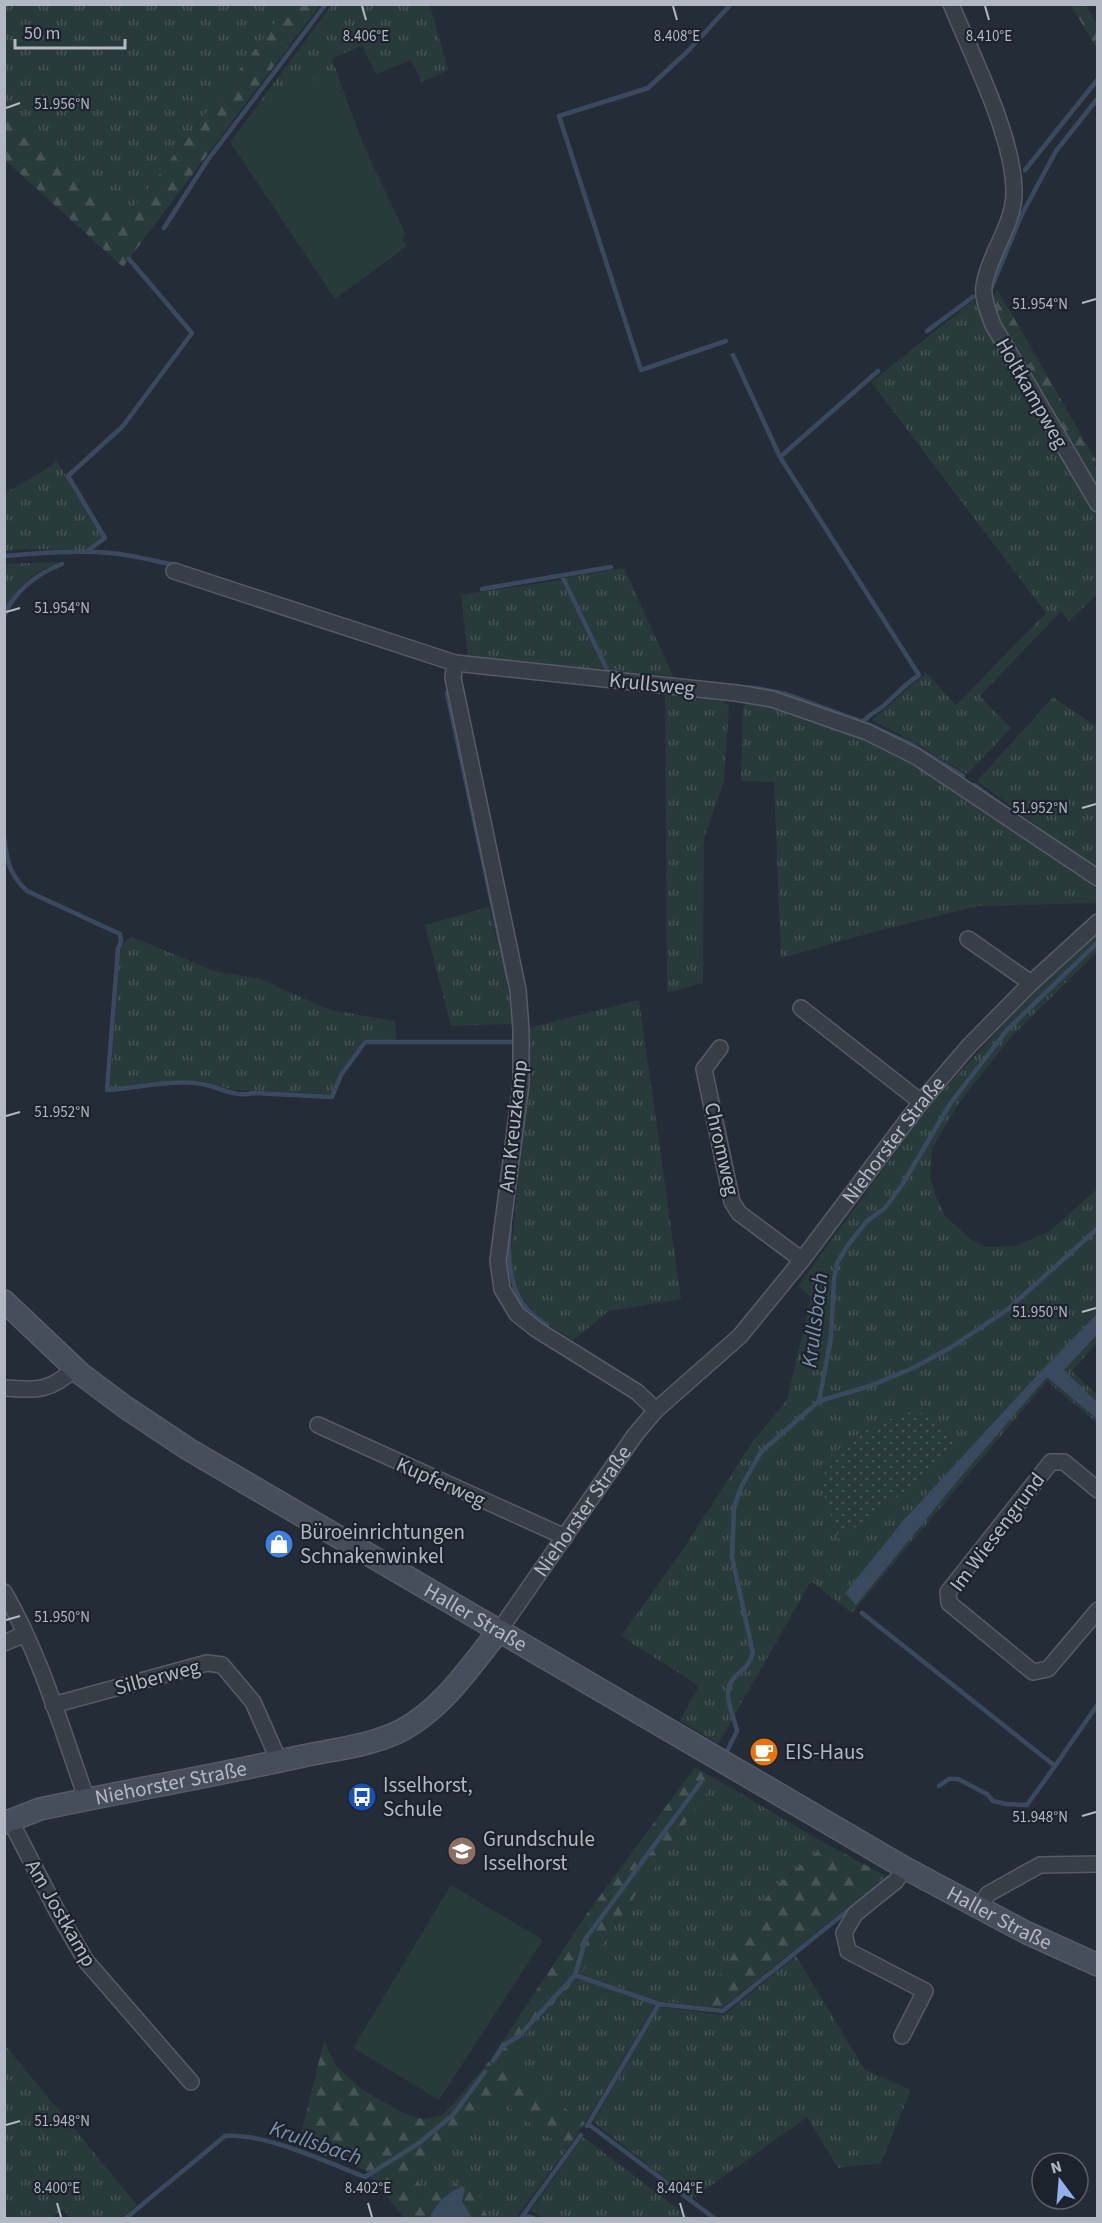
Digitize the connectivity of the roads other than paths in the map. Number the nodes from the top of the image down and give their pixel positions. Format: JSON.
{"nodes":[{"id":1,"x":951,"y":4,"type":"edge"},
{"id":2,"x":1098,"y":504,"type":"edge"},
{"id":3,"x":174,"y":571,"type":"dead end"},
{"id":4,"x":455,"y":663,"type":"junction"},
{"id":5,"x":1098,"y":878,"type":"edge"},
{"id":6,"x":1098,"y":922,"type":"edge"},
{"id":7,"x":968,"y":939,"type":"dead end"},
{"id":8,"x":1031,"y":984,"type":"junction"},
{"id":9,"x":801,"y":1008,"type":"dead end"},
{"id":10,"x":720,"y":1048,"type":"dead end"},
{"id":11,"x":921,"y":1102,"type":"junction"},
{"id":12,"x":802,"y":1260,"type":"junction"},
{"id":13,"x":4,"y":1301,"type":"edge"},
{"id":14,"x":75,"y":1368,"type":"junction"},
{"id":15,"x":4,"y":1389,"type":"edge"},
{"id":16,"x":656,"y":1410,"type":"junction"},
{"id":17,"x":318,"y":1425,"type":"dead end"},
{"id":18,"x":1098,"y":1490,"type":"edge"},
{"id":19,"x":565,"y":1537,"type":"junction"},
{"id":20,"x":4,"y":1592,"type":"edge"},
{"id":21,"x":1098,"y":1610,"type":"edge"},
{"id":22,"x":499,"y":1631,"type":"junction"},
{"id":23,"x":25,"y":1634,"type":"junction"},
{"id":24,"x":4,"y":1643,"type":"edge"},
{"id":25,"x":53,"y":1705,"type":"junction"},
{"id":26,"x":279,"y":1761,"type":"junction"},
{"id":27,"x":87,"y":1800,"type":"junction"},
{"id":28,"x":7,"y":1821,"type":"edge"},
{"id":29,"x":1098,"y":1864,"type":"edge"},
{"id":30,"x":905,"y":1868,"type":"junction"},
{"id":31,"x":980,"y":1908,"type":"junction"},
{"id":32,"x":1098,"y":1965,"type":"edge"},
{"id":33,"x":902,"y":2036,"type":"dead end"},
{"id":34,"x":190,"y":2082,"type":"dead end"}],
"edges":[{"from":1,"to":2,"type":"street","name":"Holtkampweg"},
{"from":3,"to":4,"type":"street","name":"Krullsweg"},
{"from":4,"to":5,"type":"street","name":"Krullsweg"},
{"from":4,"to":16,"type":"street","name":"Am Kreuzkamp"},
{"from":6,"to":8,"type":"street","name":"Niehorster Straße"},
{"from":7,"to":8,"type":"street"},
{"from":8,"to":11,"type":"street","name":"Niehorster Straße"},
{"from":9,"to":11,"type":"street"},
{"from":10,"to":12,"type":"street","name":"Chromweg"},
{"from":11,"to":12,"type":"street","name":"Niehorster Straße"},
{"from":12,"to":16,"type":"street","name":"Niehorster Straße"},
{"from":13,"to":14,"type":"street","name":"Haller Straße"},
{"from":14,"to":15,"type":"street"},
{"from":14,"to":22,"type":"street","name":"Haller Straße"},
{"from":16,"to":19,"type":"street","name":"Niehorster Straße"},
{"from":17,"to":19,"type":"street","name":"Kupferweg"},
{"from":18,"to":21,"type":"street","name":"Im Wiesengrund"},
{"from":19,"to":22,"type":"street","name":"Niehorster Straße"},
{"from":20,"to":23,"type":"street"},
{"from":22,"to":26,"type":"street","name":"Niehorster Straße"},
{"from":22,"to":30,"type":"street","name":"Haller Straße"},
{"from":23,"to":24,"type":"street"},
{"from":23,"to":25,"type":"street"},
{"from":25,"to":26,"type":"street","name":"Silberweg"},
{"from":25,"to":27,"type":"street"},
{"from":26,"to":27,"type":"street","name":"Niehorster Straße"},
{"from":27,"to":28,"type":"street","name":"Niehorster Straße"},
{"from":28,"to":34,"type":"street","name":"Am Jostkamp"},
{"from":29,"to":31,"type":"street"},
{"from":30,"to":31,"type":"street","name":"Haller Straße"},
{"from":30,"to":33,"type":"street"},
{"from":31,"to":32,"type":"street","name":"Haller Straße"}]}
